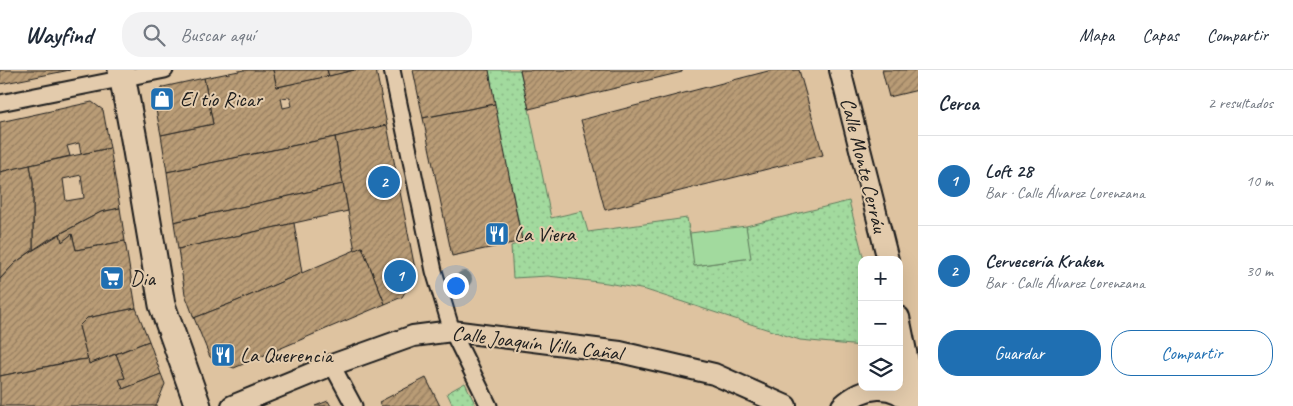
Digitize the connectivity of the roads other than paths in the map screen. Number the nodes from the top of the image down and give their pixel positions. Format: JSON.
{"nodes":[{"id":1,"x":165,"y":70,"type":"edge"},
{"id":2,"x":392,"y":70,"type":"edge"},
{"id":3,"x":840,"y":70,"type":"edge"},
{"id":4,"x":122,"y":74,"type":"edge"},
{"id":5,"x":0,"y":103,"type":"edge"},
{"id":6,"x":887,"y":256,"type":"edge"},
{"id":7,"x":452,"y":331,"type":"junction"},
{"id":8,"x":903,"y":339,"type":"edge"},
{"id":9,"x":332,"y":365,"type":"junction"},
{"id":10,"x":862,"y":391,"type":"edge"},
{"id":11,"x":891,"y":391,"type":"edge"},
{"id":12,"x":198,"y":406,"type":"edge"},
{"id":13,"x":232,"y":406,"type":"edge"},
{"id":14,"x":354,"y":406,"type":"edge"},
{"id":15,"x":489,"y":406,"type":"edge"},
{"id":16,"x":786,"y":406,"type":"edge"},
{"id":17,"x":838,"y":406,"type":"edge"},
{"id":18,"x":842,"y":406,"type":"edge"},
{"id":19,"x":915,"y":406,"type":"edge"}],
"edges":[{"from":1,"to":4,"type":"street"},
{"from":2,"to":7,"type":"street"},
{"from":3,"to":6,"type":"street","name":"Calle Monte Cerráu"},
{"from":4,"to":5,"type":"street"},
{"from":4,"to":12,"type":"street"},
{"from":7,"to":9,"type":"street","name":"Calle Joaquín Villa Cañal"},
{"from":7,"to":15,"type":"street"},
{"from":7,"to":16,"type":"street","name":"Calle Joaquín Villa Cañal"},
{"from":8,"to":19,"type":"street"},
{"from":9,"to":13,"type":"street","name":"Calle Joaquín Villa Cañal"},
{"from":9,"to":14,"type":"street"},
{"from":10,"to":18,"type":"street"},
{"from":11,"to":19,"type":"street"},
{"from":17,"to":18,"type":"street"}]}
